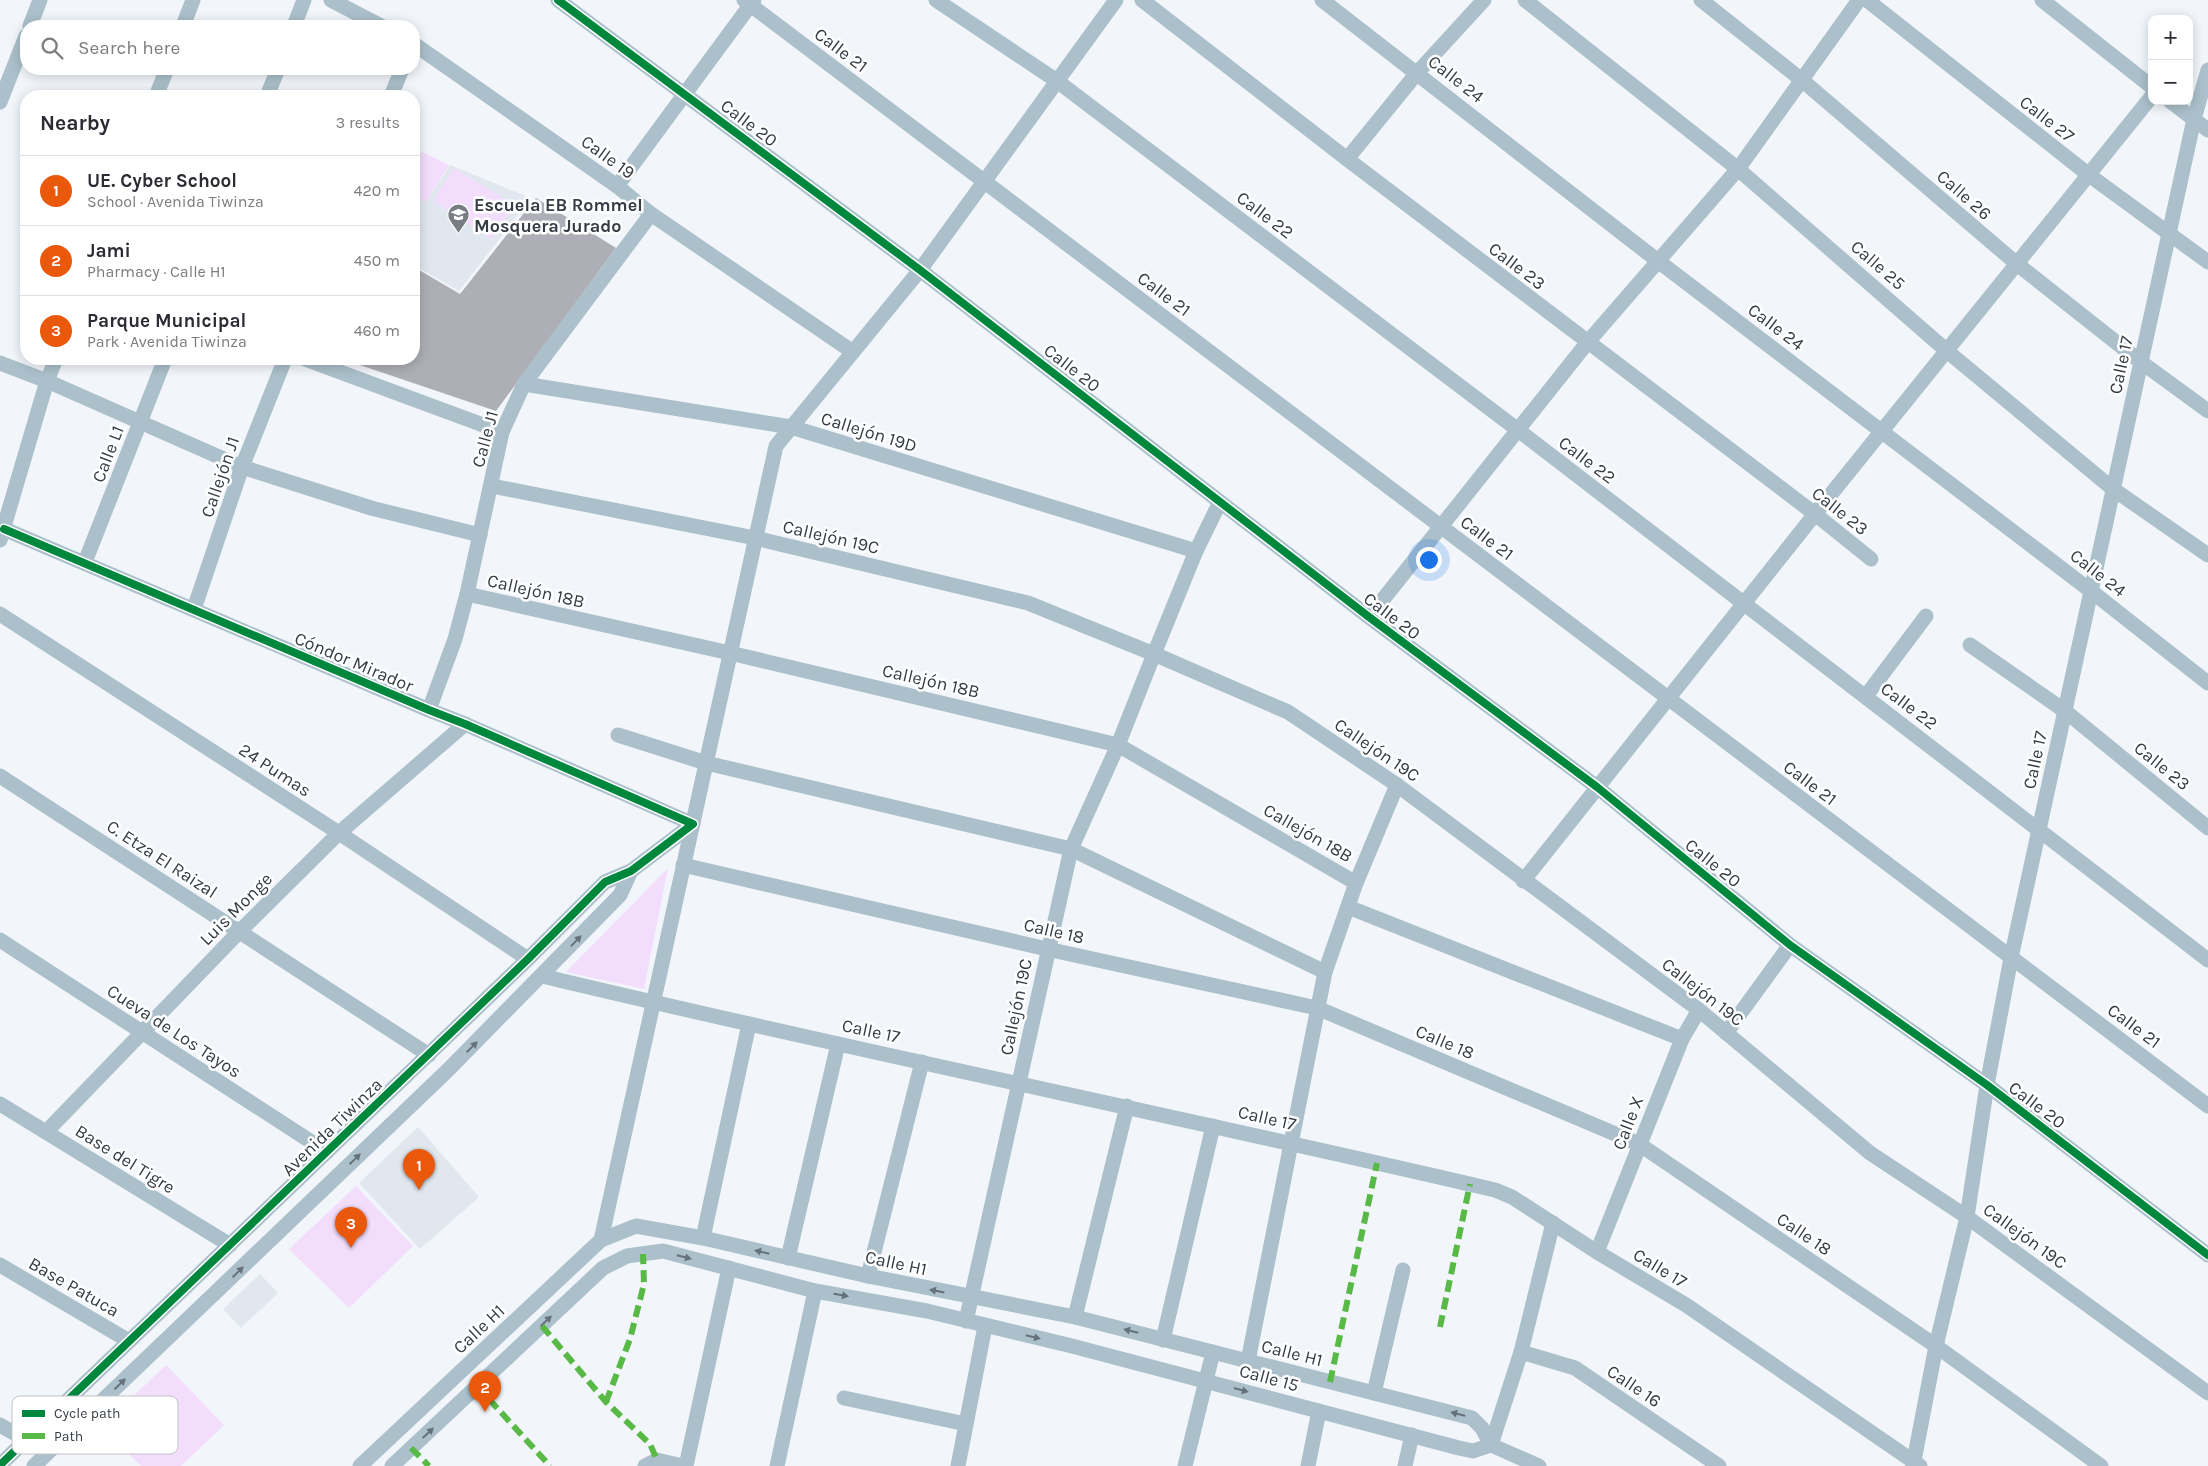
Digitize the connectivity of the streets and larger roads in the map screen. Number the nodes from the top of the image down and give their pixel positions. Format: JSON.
{"nodes":[{"id":1,"x":40,"y":0,"type":"edge"},
{"id":2,"x":193,"y":0,"type":"edge"},
{"id":3,"x":304,"y":0,"type":"edge"},
{"id":4,"x":331,"y":0,"type":"edge"},
{"id":5,"x":558,"y":0,"type":"edge"},
{"id":6,"x":936,"y":0,"type":"edge"},
{"id":7,"x":1116,"y":0,"type":"edge"},
{"id":8,"x":1142,"y":0,"type":"edge"},
{"id":9,"x":1322,"y":0,"type":"edge"},
{"id":10,"x":1484,"y":0,"type":"edge"},
{"id":11,"x":1525,"y":0,"type":"edge"},
{"id":12,"x":1701,"y":0,"type":"edge"},
{"id":13,"x":1860,"y":0,"type":"edge"},
{"id":14,"x":1867,"y":0,"type":"edge"},
{"id":15,"x":2042,"y":0,"type":"edge"},
{"id":16,"x":750,"y":2,"type":"edge"},
{"id":17,"x":32,"y":20,"type":"edge"},
{"id":18,"x":185,"y":20,"type":"edge"},
{"id":19,"x":296,"y":20,"type":"edge"},
{"id":20,"x":369,"y":20,"type":"edge"},
{"id":21,"x":420,"y":48,"type":"edge"},
{"id":22,"x":20,"y":51,"type":"edge"},
{"id":23,"x":2208,"y":70,"type":"edge"},
{"id":24,"x":1417,"y":73,"type":"junction"},
{"id":25,"x":165,"y":75,"type":"edge"},
{"id":26,"x":276,"y":75,"type":"edge"},
{"id":27,"x":400,"y":75,"type":"edge"},
{"id":28,"x":1057,"y":81,"type":"junction"},
{"id":29,"x":1803,"y":81,"type":"junction"},
{"id":30,"x":2148,"y":84,"type":"edge"},
{"id":31,"x":158,"y":90,"type":"edge"},
{"id":32,"x":269,"y":90,"type":"edge"},
{"id":33,"x":393,"y":90,"type":"edge"},
{"id":34,"x":685,"y":95,"type":"junction"},
{"id":35,"x":2148,"y":101,"type":"edge"},
{"id":36,"x":0,"y":102,"type":"edge"},
{"id":37,"x":2175,"y":105,"type":"edge"},
{"id":38,"x":2194,"y":119,"type":"junction"},
{"id":39,"x":2208,"y":130,"type":"edge"},
{"id":40,"x":1347,"y":159,"type":"junction"},
{"id":41,"x":1738,"y":169,"type":"junction"},
{"id":42,"x":2088,"y":175,"type":"junction"},
{"id":43,"x":984,"y":182,"type":"junction"},
{"id":44,"x":617,"y":186,"type":"junction"},
{"id":45,"x":651,"y":214,"type":"junction"},
{"id":46,"x":2169,"y":234,"type":"junction"},
{"id":47,"x":1658,"y":261,"type":"junction"},
{"id":48,"x":2208,"y":262,"type":"edge"},
{"id":49,"x":2017,"y":264,"type":"junction"},
{"id":50,"x":920,"y":270,"type":"junction"},
{"id":51,"x":1587,"y":343,"type":"junction"},
{"id":52,"x":1947,"y":351,"type":"junction"},
{"id":53,"x":853,"y":352,"type":"junction"},
{"id":54,"x":2141,"y":362,"type":"junction"},
{"id":55,"x":0,"y":363,"type":"edge"},
{"id":56,"x":54,"y":365,"type":"edge"},
{"id":57,"x":163,"y":365,"type":"edge"},
{"id":58,"x":283,"y":365,"type":"edge"},
{"id":59,"x":321,"y":365,"type":"edge"},
{"id":60,"x":47,"y":381,"type":"junction"},
{"id":61,"x":524,"y":384,"type":"junction"},
{"id":62,"x":2208,"y":411,"type":"edge"},
{"id":63,"x":140,"y":423,"type":"junction"},
{"id":64,"x":791,"y":428,"type":"junction"},
{"id":65,"x":1518,"y":430,"type":"junction"},
{"id":66,"x":1883,"y":431,"type":"junction"},
{"id":67,"x":502,"y":432,"type":"junction"},
{"id":68,"x":242,"y":467,"type":"junction"},
{"id":69,"x":492,"y":486,"type":"junction"},
{"id":70,"x":2113,"y":489,"type":"junction"},
{"id":71,"x":1220,"y":502,"type":"junction"},
{"id":72,"x":1815,"y":514,"type":"junction"},
{"id":73,"x":1441,"y":527,"type":"junction"},
{"id":74,"x":2,"y":534,"type":"edge"},
{"id":75,"x":480,"y":535,"type":"junction"},
{"id":76,"x":755,"y":538,"type":"junction"},
{"id":77,"x":1196,"y":551,"type":"junction"},
{"id":78,"x":2208,"y":555,"type":"edge"},
{"id":79,"x":1871,"y":559,"type":"dead end"},
{"id":80,"x":86,"y":562,"type":"junction"},
{"id":81,"x":2091,"y":591,"type":"junction"},
{"id":82,"x":467,"y":594,"type":"junction"},
{"id":83,"x":1745,"y":604,"type":"junction"},
{"id":84,"x":194,"y":609,"type":"junction"},
{"id":85,"x":0,"y":614,"type":"edge"},
{"id":86,"x":1926,"y":616,"type":"dead end"},
{"id":87,"x":1369,"y":617,"type":"junction"},
{"id":88,"x":1970,"y":645,"type":"dead end"},
{"id":89,"x":730,"y":653,"type":"junction"},
{"id":90,"x":1154,"y":654,"type":"junction"},
{"id":91,"x":2208,"y":683,"type":"edge"},
{"id":92,"x":1866,"y":696,"type":"junction"},
{"id":93,"x":1669,"y":699,"type":"junction"},
{"id":94,"x":429,"y":710,"type":"junction"},
{"id":95,"x":2065,"y":711,"type":"junction"},
{"id":96,"x":465,"y":724,"type":"junction"},
{"id":97,"x":618,"y":736,"type":"dead end"},
{"id":98,"x":1118,"y":745,"type":"junction"},
{"id":99,"x":706,"y":763,"type":"junction"},
{"id":100,"x":0,"y":776,"type":"edge"},
{"id":101,"x":1397,"y":785,"type":"junction"},
{"id":102,"x":1597,"y":788,"type":"junction"},
{"id":103,"x":693,"y":824,"type":"junction"},
{"id":104,"x":2208,"y":828,"type":"edge"},
{"id":105,"x":2039,"y":829,"type":"junction"},
{"id":106,"x":339,"y":833,"type":"junction"},
{"id":107,"x":1071,"y":849,"type":"junction"},
{"id":108,"x":684,"y":866,"type":"junction"},
{"id":109,"x":631,"y":871,"type":"junction"},
{"id":110,"x":1523,"y":880,"type":"junction"},
{"id":111,"x":1356,"y":883,"type":"junction"},
{"id":112,"x":1348,"y":907,"type":"junction"},
{"id":113,"x":239,"y":932,"type":"junction"},
{"id":114,"x":0,"y":940,"type":"edge"},
{"id":115,"x":1790,"y":945,"type":"junction"},
{"id":116,"x":1048,"y":949,"type":"junction"},
{"id":117,"x":2011,"y":958,"type":"junction"},
{"id":118,"x":528,"y":959,"type":"junction"},
{"id":119,"x":2208,"y":960,"type":"edge"},
{"id":120,"x":1325,"y":972,"type":"junction"},
{"id":121,"x":542,"y":976,"type":"junction"},
{"id":122,"x":653,"y":1003,"type":"junction"},
{"id":123,"x":1317,"y":1008,"type":"junction"},
{"id":124,"x":1699,"y":1010,"type":"junction"},
{"id":125,"x":749,"y":1024,"type":"junction"},
{"id":126,"x":142,"y":1033,"type":"junction"},
{"id":127,"x":1726,"y":1033,"type":"junction"},
{"id":128,"x":1682,"y":1039,"type":"junction"},
{"id":129,"x":838,"y":1044,"type":"junction"},
{"id":130,"x":428,"y":1055,"type":"junction"},
{"id":131,"x":922,"y":1062,"type":"junction"},
{"id":132,"x":1020,"y":1083,"type":"junction"},
{"id":133,"x":1987,"y":1086,"type":"junction"},
{"id":134,"x":0,"y":1104,"type":"edge"},
{"id":135,"x":1127,"y":1106,"type":"junction"},
{"id":136,"x":2208,"y":1106,"type":"edge"},
{"id":137,"x":1213,"y":1126,"type":"junction"},
{"id":138,"x":46,"y":1132,"type":"junction"},
{"id":139,"x":1290,"y":1143,"type":"junction"},
{"id":140,"x":1639,"y":1144,"type":"junction"},
{"id":141,"x":327,"y":1152,"type":"junction"},
{"id":142,"x":1967,"y":1217,"type":"junction"},
{"id":143,"x":1553,"y":1223,"type":"junction"},
{"id":144,"x":703,"y":1238,"type":"junction"},
{"id":145,"x":601,"y":1240,"type":"junction"},
{"id":146,"x":230,"y":1245,"type":"junction"},
{"id":147,"x":1597,"y":1252,"type":"junction"},
{"id":148,"x":2208,"y":1255,"type":"edge"},
{"id":149,"x":788,"y":1258,"type":"junction"},
{"id":150,"x":0,"y":1265,"type":"edge"},
{"id":151,"x":729,"y":1268,"type":"junction"},
{"id":152,"x":1403,"y":1270,"type":"dead end"},
{"id":153,"x":868,"y":1276,"type":"junction"},
{"id":154,"x":816,"y":1291,"type":"junction"},
{"id":155,"x":972,"y":1297,"type":"junction"},
{"id":156,"x":1074,"y":1317,"type":"junction"},
{"id":157,"x":966,"y":1320,"type":"junction"},
{"id":158,"x":985,"y":1326,"type":"junction"},
{"id":159,"x":1163,"y":1340,"type":"junction"},
{"id":160,"x":129,"y":1341,"type":"junction"},
{"id":161,"x":1936,"y":1346,"type":"junction"},
{"id":162,"x":1213,"y":1352,"type":"junction"},
{"id":163,"x":1521,"y":1352,"type":"junction"},
{"id":164,"x":1248,"y":1361,"type":"junction"},
{"id":165,"x":1207,"y":1381,"type":"junction"},
{"id":166,"x":1374,"y":1393,"type":"junction"},
{"id":167,"x":2208,"y":1393,"type":"edge"},
{"id":168,"x":72,"y":1396,"type":"edge"},
{"id":169,"x":107,"y":1396,"type":"edge"},
{"id":170,"x":844,"y":1398,"type":"dead end"},
{"id":171,"x":1319,"y":1410,"type":"junction"},
{"id":172,"x":966,"y":1424,"type":"junction"},
{"id":173,"x":0,"y":1425,"type":"edge"},
{"id":174,"x":12,"y":1432,"type":"edge"},
{"id":175,"x":1412,"y":1435,"type":"junction"},
{"id":176,"x":1491,"y":1445,"type":"junction"},
{"id":177,"x":12,"y":1453,"type":"edge"},
{"id":178,"x":47,"y":1454,"type":"edge"},
{"id":179,"x":0,"y":1465,"type":"edge"},
{"id":180,"x":1916,"y":1465,"type":"edge"},
{"id":181,"x":34,"y":1466,"type":"edge"},
{"id":182,"x":360,"y":1466,"type":"edge"},
{"id":183,"x":392,"y":1466,"type":"edge"},
{"id":184,"x":645,"y":1466,"type":"edge"},
{"id":185,"x":684,"y":1466,"type":"edge"},
{"id":186,"x":777,"y":1466,"type":"edge"},
{"id":187,"x":958,"y":1466,"type":"edge"},
{"id":188,"x":1185,"y":1466,"type":"edge"},
{"id":189,"x":1308,"y":1466,"type":"edge"},
{"id":190,"x":1405,"y":1466,"type":"edge"},
{"id":191,"x":1539,"y":1466,"type":"edge"},
{"id":192,"x":1719,"y":1466,"type":"edge"},
{"id":193,"x":2100,"y":1466,"type":"edge"}],
"edges":[{"from":1,"to":17,"type":"street"},
{"from":2,"to":18,"type":"street"},
{"from":3,"to":19,"type":"street"},
{"from":4,"to":20,"type":"street"},
{"from":5,"to":34,"type":"street","name":"Calle 20"},
{"from":6,"to":28,"type":"street","name":"Calle 22"},
{"from":7,"to":28,"type":"street"},
{"from":8,"to":40,"type":"street","name":"Calle 23"},
{"from":9,"to":24,"type":"street","name":"Calle 24"},
{"from":10,"to":24,"type":"street"},
{"from":11,"to":41,"type":"street","name":"Calle 25"},
{"from":12,"to":29,"type":"street","name":"Calle 26"},
{"from":13,"to":29,"type":"street"},
{"from":14,"to":42,"type":"street","name":"Calle 27"},
{"from":15,"to":30,"type":"street"},
{"from":16,"to":34,"type":"street"},
{"from":16,"to":43,"type":"street","name":"Calle 21"},
{"from":21,"to":44,"type":"street","name":"Calle 19"},
{"from":22,"to":36,"type":"street"},
{"from":23,"to":38,"type":"street","name":"Calle 17"},
{"from":24,"to":40,"type":"street"},
{"from":24,"to":47,"type":"street","name":"Calle 24"},
{"from":25,"to":31,"type":"street"},
{"from":26,"to":32,"type":"street"},
{"from":27,"to":33,"type":"street"},
{"from":28,"to":43,"type":"street"},
{"from":28,"to":65,"type":"street","name":"Calle 22"},
{"from":29,"to":41,"type":"street"},
{"from":29,"to":49,"type":"street","name":"Calle 26"},
{"from":34,"to":44,"type":"street"},
{"from":34,"to":50,"type":"street","name":"Calle 20"},
{"from":35,"to":42,"type":"street"},
{"from":37,"to":38,"type":"street"},
{"from":38,"to":39,"type":"street"},
{"from":38,"to":46,"type":"street","name":"Calle 17"},
{"from":40,"to":51,"type":"street","name":"Calle 23"},
{"from":41,"to":47,"type":"street"},
{"from":41,"to":52,"type":"street","name":"Calle 25"},
{"from":42,"to":46,"type":"street","name":"Calle 27"},
{"from":42,"to":49,"type":"street"},
{"from":43,"to":50,"type":"street"},
{"from":43,"to":73,"type":"street","name":"Calle 21"},
{"from":44,"to":45,"type":"street","name":"Calle 19"},
{"from":45,"to":53,"type":"street","name":"Calle 19"},
{"from":45,"to":61,"type":"street","name":"Calle J1"},
{"from":46,"to":48,"type":"street","name":"Calle 27"},
{"from":46,"to":54,"type":"street","name":"Calle 17"},
{"from":47,"to":51,"type":"street"},
{"from":47,"to":66,"type":"street","name":"Calle 24"},
{"from":49,"to":52,"type":"street"},
{"from":49,"to":54,"type":"street","name":"Calle 26"},
{"from":50,"to":53,"type":"street"},
{"from":50,"to":71,"type":"street","name":"Calle 20"},
{"from":51,"to":65,"type":"street"},
{"from":51,"to":72,"type":"street","name":"Calle 23"},
{"from":52,"to":66,"type":"street"},
{"from":52,"to":70,"type":"street","name":"Calle 25"},
{"from":53,"to":64,"type":"street"},
{"from":54,"to":62,"type":"street","name":"Calle 26"},
{"from":54,"to":70,"type":"street","name":"Calle 17"},
{"from":55,"to":60,"type":"street"},
{"from":56,"to":60,"type":"street"},
{"from":57,"to":63,"type":"street","name":"Calle L1"},
{"from":58,"to":68,"type":"street","name":"Callejón J1"},
{"from":59,"to":67,"type":"street"},
{"from":60,"to":63,"type":"street"},
{"from":60,"to":74,"type":"street"},
{"from":61,"to":64,"type":"street","name":"Callejón 19D"},
{"from":61,"to":67,"type":"street","name":"Calle J1"},
{"from":63,"to":68,"type":"street"},
{"from":63,"to":80,"type":"street","name":"Calle L1"},
{"from":64,"to":76,"type":"street"},
{"from":64,"to":77,"type":"street","name":"Callejón 19D"},
{"from":65,"to":73,"type":"street"},
{"from":65,"to":83,"type":"street","name":"Calle 22"},
{"from":66,"to":72,"type":"street"},
{"from":66,"to":81,"type":"street","name":"Calle 24"},
{"from":67,"to":69,"type":"street","name":"Calle J1"},
{"from":68,"to":75,"type":"street"},
{"from":68,"to":84,"type":"street","name":"Callejón J1"},
{"from":69,"to":75,"type":"street","name":"Calle J1"},
{"from":69,"to":76,"type":"street","name":"Callejón 19C"},
{"from":70,"to":78,"type":"street","name":"Calle 25"},
{"from":70,"to":81,"type":"street","name":"Calle 17"},
{"from":71,"to":77,"type":"street"},
{"from":71,"to":87,"type":"street","name":"Calle 20"},
{"from":72,"to":79,"type":"street","name":"Calle 23"},
{"from":72,"to":83,"type":"street"},
{"from":73,"to":87,"type":"street"},
{"from":73,"to":93,"type":"street","name":"Calle 21"},
{"from":74,"to":80,"type":"street","name":"Cóndor Mirador"},
{"from":75,"to":82,"type":"street","name":"Calle J1"},
{"from":76,"to":89,"type":"street"},
{"from":76,"to":90,"type":"street","name":"Callejón 19C"},
{"from":77,"to":90,"type":"street"},
{"from":80,"to":84,"type":"street","name":"Cóndor Mirador"},
{"from":81,"to":91,"type":"street","name":"Calle 24"},
{"from":81,"to":95,"type":"street","name":"Calle 17"},
{"from":82,"to":89,"type":"street","name":"Callejón 18B"},
{"from":82,"to":94,"type":"street","name":"Calle J1"},
{"from":83,"to":92,"type":"street","name":"Calle 22"},
{"from":83,"to":93,"type":"street"},
{"from":84,"to":94,"type":"street","name":"Cóndor Mirador"},
{"from":85,"to":106,"type":"street","name":"24 Pumas"},
{"from":86,"to":92,"type":"street"},
{"from":87,"to":102,"type":"street","name":"Calle 20"},
{"from":88,"to":95,"type":"street","name":"Calle 23"},
{"from":89,"to":98,"type":"street","name":"Callejón 18B"},
{"from":89,"to":99,"type":"street"},
{"from":90,"to":98,"type":"street","name":"Callejón 19C"},
{"from":90,"to":101,"type":"street","name":"Callejón 19C"},
{"from":92,"to":105,"type":"street","name":"Calle 22"},
{"from":93,"to":102,"type":"street"},
{"from":93,"to":117,"type":"street","name":"Calle 21"},
{"from":94,"to":96,"type":"street","name":"Cóndor Mirador"},
{"from":95,"to":104,"type":"street","name":"Calle 23"},
{"from":95,"to":105,"type":"street","name":"Calle 17"},
{"from":96,"to":103,"type":"street","name":"Cóndor Mirador"},
{"from":96,"to":106,"type":"street","name":"Luis Monge"},
{"from":97,"to":99,"type":"street"},
{"from":98,"to":107,"type":"street","name":"Callejón 19C"},
{"from":98,"to":111,"type":"street","name":"Callejón 18B"},
{"from":99,"to":103,"type":"street"},
{"from":99,"to":107,"type":"street"},
{"from":100,"to":113,"type":"street","name":"C. Etza El Raizal"},
{"from":101,"to":110,"type":"street","name":"Callejón 19C"},
{"from":101,"to":111,"type":"street"},
{"from":102,"to":110,"type":"street"},
{"from":102,"to":115,"type":"street","name":"Calle 20"},
{"from":103,"to":108,"type":"street"},
{"from":103,"to":109,"type":"street","name":"Avenida Tiwinza"},
{"from":105,"to":117,"type":"street","name":"Calle 17"},
{"from":105,"to":119,"type":"street","name":"Calle 22"},
{"from":106,"to":113,"type":"street","name":"Luis Monge"},
{"from":106,"to":118,"type":"street","name":"24 Pumas"},
{"from":107,"to":116,"type":"street","name":"Callejón 19C"},
{"from":107,"to":120,"type":"street"},
{"from":108,"to":116,"type":"street","name":"Calle 18"},
{"from":108,"to":122,"type":"street"},
{"from":109,"to":118,"type":"street","name":"Avenida Tiwinza"},
{"from":121,"to":109,"type":"street","name":"Avenida Tiwinza","one_way":true},
{"from":110,"to":124,"type":"street","name":"Callejón 19C"},
{"from":111,"to":112,"type":"street"},
{"from":112,"to":120,"type":"street"},
{"from":112,"to":128,"type":"street"},
{"from":113,"to":126,"type":"street","name":"Luis Monge"},
{"from":113,"to":130,"type":"street","name":"C. Etza El Raizal"},
{"from":114,"to":126,"type":"street","name":"Cueva de Los Tayos"},
{"from":115,"to":127,"type":"street"},
{"from":115,"to":133,"type":"street","name":"Calle 20"},
{"from":116,"to":123,"type":"street","name":"Calle 18"},
{"from":116,"to":132,"type":"street","name":"Callejón 19C"},
{"from":117,"to":133,"type":"street","name":"Calle 17"},
{"from":117,"to":136,"type":"street","name":"Calle 21"},
{"from":118,"to":130,"type":"street","name":"Avenida Tiwinza"},
{"from":120,"to":123,"type":"street"},
{"from":121,"to":122,"type":"street","name":"Calle 17"},
{"from":169,"to":121,"type":"street","name":"Avenida Tiwinza","one_way":true},
{"from":122,"to":125,"type":"street","name":"Calle 17"},
{"from":122,"to":145,"type":"street"},
{"from":123,"to":139,"type":"street"},
{"from":123,"to":140,"type":"street","name":"Calle 18"},
{"from":124,"to":127,"type":"street","name":"Callejón 19C"},
{"from":124,"to":128,"type":"street","name":"Calle X"},
{"from":125,"to":129,"type":"street","name":"Calle 17"},
{"from":125,"to":144,"type":"street"},
{"from":126,"to":138,"type":"street","name":"Luis Monge"},
{"from":126,"to":141,"type":"street","name":"Cueva de Los Tayos"},
{"from":127,"to":142,"type":"street","name":"Callejón 19C"},
{"from":128,"to":140,"type":"street","name":"Calle X"},
{"from":129,"to":131,"type":"street","name":"Calle 17"},
{"from":129,"to":149,"type":"street"},
{"from":130,"to":141,"type":"street","name":"Avenida Tiwinza"},
{"from":131,"to":132,"type":"street","name":"Calle 17"},
{"from":131,"to":153,"type":"street"},
{"from":132,"to":135,"type":"street","name":"Calle 17"},
{"from":132,"to":155,"type":"street","name":"Callejón 19C"},
{"from":133,"to":142,"type":"street","name":"Calle 17"},
{"from":133,"to":148,"type":"street","name":"Calle 20"},
{"from":134,"to":138,"type":"street","name":"Base del Tigre"},
{"from":135,"to":137,"type":"street","name":"Calle 17"},
{"from":135,"to":156,"type":"street"},
{"from":137,"to":139,"type":"street","name":"Calle 17"},
{"from":137,"to":159,"type":"street"},
{"from":138,"to":146,"type":"street","name":"Base del Tigre"},
{"from":139,"to":143,"type":"street","name":"Calle 17"},
{"from":139,"to":164,"type":"street"},
{"from":140,"to":147,"type":"street","name":"Calle X"},
{"from":140,"to":161,"type":"street","name":"Calle 18"},
{"from":141,"to":146,"type":"street","name":"Avenida Tiwinza"},
{"from":142,"to":161,"type":"street","name":"Calle 17"},
{"from":142,"to":167,"type":"street","name":"Callejón 19C"},
{"from":143,"to":147,"type":"street","name":"Calle 17"},
{"from":143,"to":163,"type":"street"},
{"from":144,"to":145,"type":"street","name":"Calle H1"},
{"from":149,"to":144,"type":"street","name":"Calle H1","one_way":true},
{"from":145,"to":182,"type":"street","name":"Calle H1"},
{"from":146,"to":160,"type":"street","name":"Avenida Tiwinza"},
{"from":147,"to":180,"type":"street","name":"Calle 17"},
{"from":149,"to":153,"type":"street","name":"Calle H1"},
{"from":150,"to":160,"type":"street","name":"Base Patuca"},
{"from":151,"to":154,"type":"street"},
{"from":183,"to":151,"type":"street","one_way":true},
{"from":151,"to":185,"type":"street"},
{"from":152,"to":166,"type":"street"},
{"from":155,"to":153,"type":"street","name":"Calle H1","one_way":true},
{"from":154,"to":157,"type":"street","one_way":true},
{"from":154,"to":186,"type":"street"},
{"from":155,"to":156,"type":"street","name":"Calle H1"},
{"from":155,"to":157,"type":"street","name":"Callejón 19C"},
{"from":159,"to":156,"type":"street","name":"Calle H1","one_way":true},
{"from":157,"to":158,"type":"street"},
{"from":158,"to":165,"type":"street","name":"Calle 15","one_way":true},
{"from":158,"to":172,"type":"street"},
{"from":159,"to":162,"type":"street","name":"Calle H1"},
{"from":160,"to":168,"type":"street","name":"Avenida Tiwinza"},
{"from":161,"to":180,"type":"street","name":"Calle 17"},
{"from":161,"to":193,"type":"street","name":"Calle 18"},
{"from":162,"to":164,"type":"street","name":"Calle H1"},
{"from":162,"to":165,"type":"street"},
{"from":163,"to":176,"type":"street"},
{"from":163,"to":192,"type":"street","name":"Calle 16"},
{"from":164,"to":166,"type":"street","name":"Calle H1"},
{"from":165,"to":171,"type":"street","name":"Calle 15","one_way":true},
{"from":165,"to":188,"type":"street"},
{"from":176,"to":166,"type":"street","name":"Calle H1","one_way":true},
{"from":170,"to":172,"type":"street"},
{"from":171,"to":175,"type":"street","name":"Calle 15"},
{"from":171,"to":189,"type":"street"},
{"from":172,"to":187,"type":"street"},
{"from":173,"to":174,"type":"street"},
{"from":175,"to":176,"type":"street","name":"Calle 15"},
{"from":175,"to":190,"type":"street"},
{"from":176,"to":191,"type":"street"},
{"from":177,"to":179,"type":"street","name":"Avenida Tiwinza"},
{"from":181,"to":178,"type":"street","name":"Avenida Tiwinza","one_way":true},
{"from":184,"to":185,"type":"street"}]}
